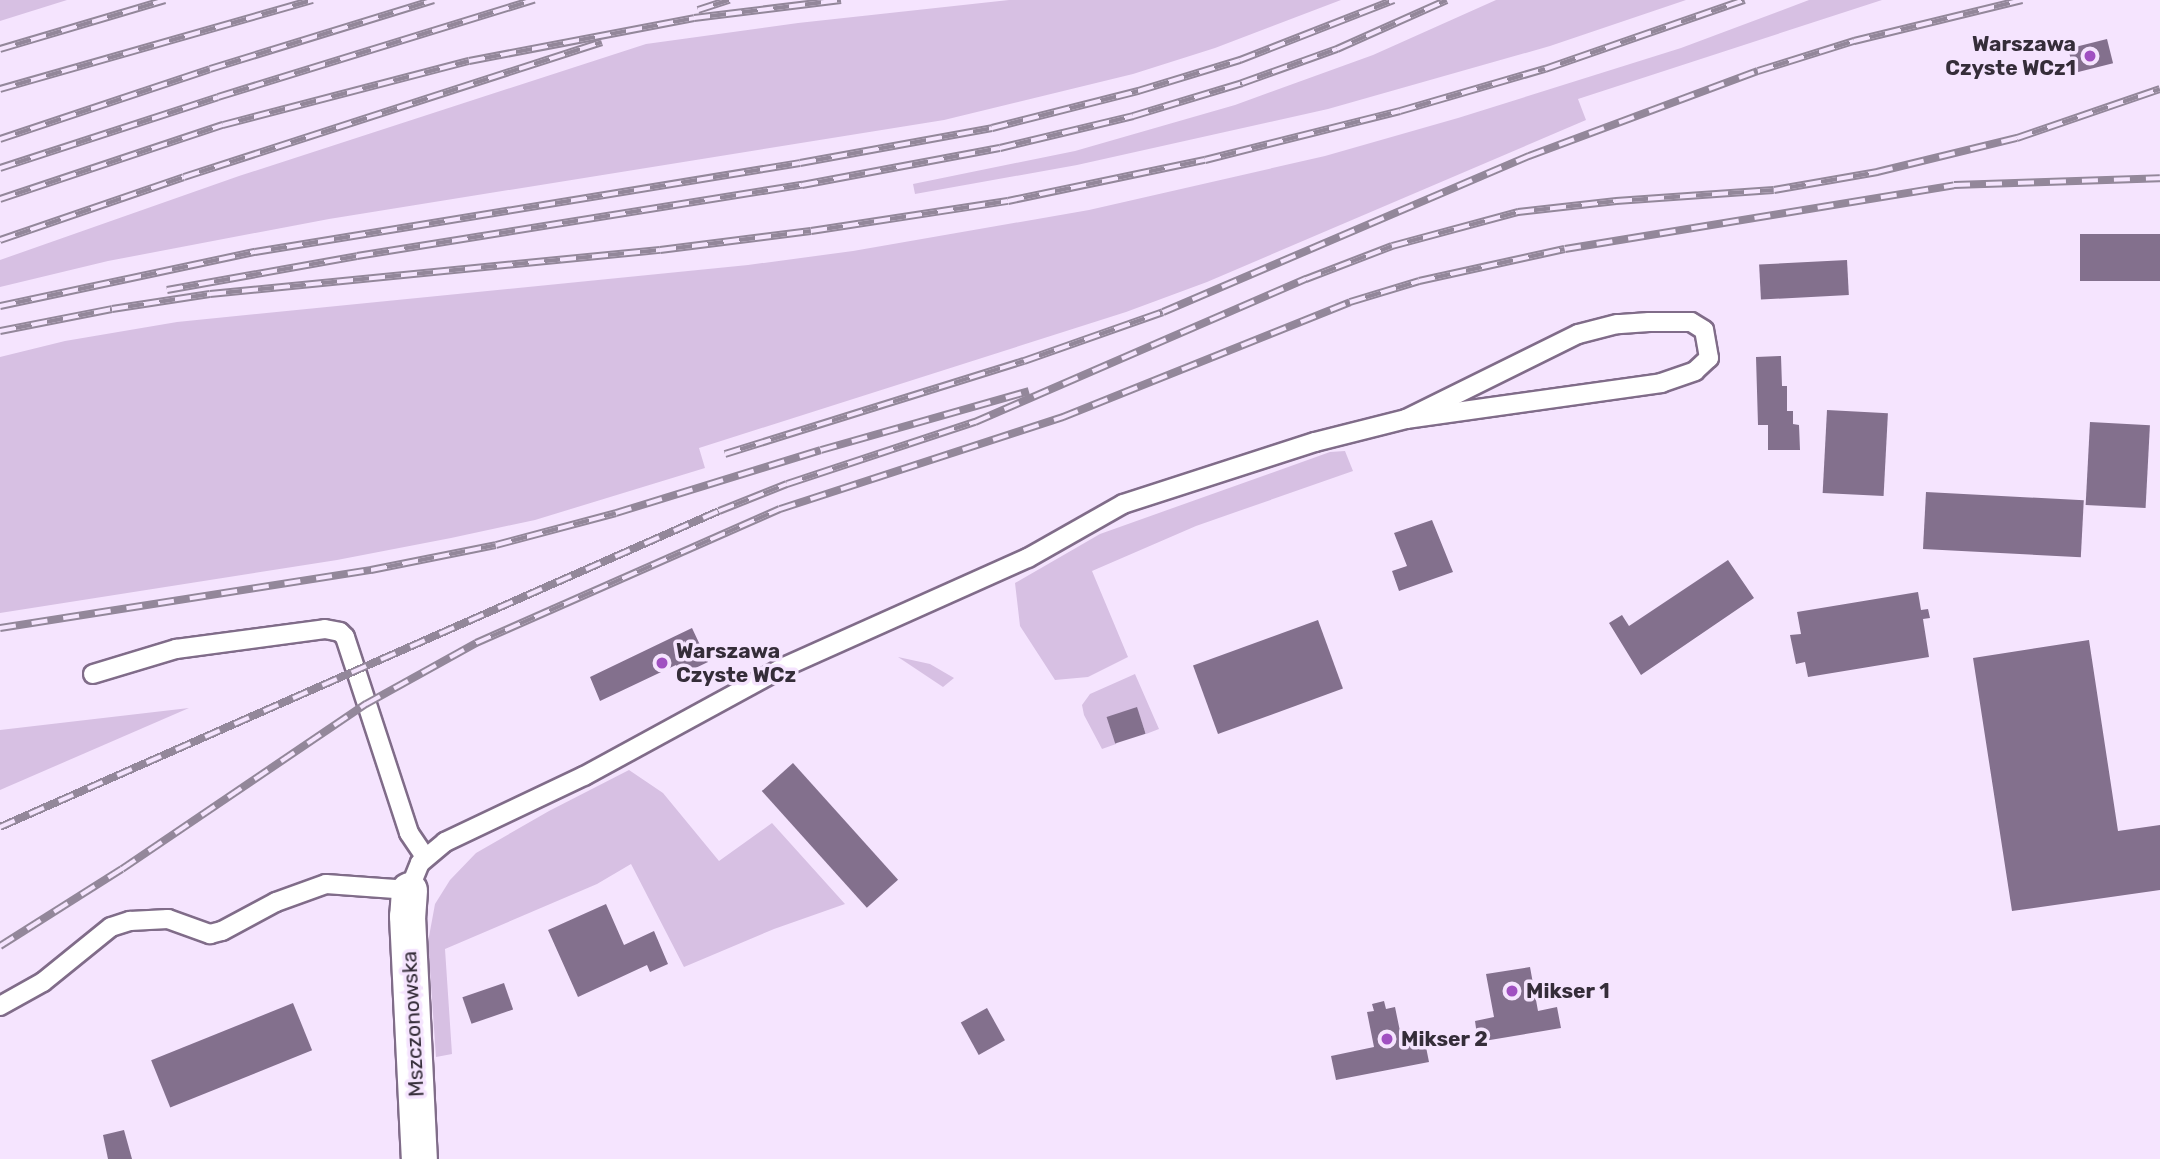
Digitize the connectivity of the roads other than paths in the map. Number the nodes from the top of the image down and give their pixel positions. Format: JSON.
{"nodes":[{"id":1,"x":1406,"y":419,"type":"junction"},
{"id":2,"x":93,"y":674,"type":"dead end"},
{"id":3,"x":425,"y":857,"type":"junction"},
{"id":4,"x":409,"y":890,"type":"junction"},
{"id":5,"x":0,"y":1006,"type":"edge"},
{"id":6,"x":419,"y":1159,"type":"edge"}],
"edges":[{"from":1,"to":1,"type":"lane"},
{"from":1,"to":3,"type":"lane"},
{"from":2,"to":3,"type":"lane"},
{"from":3,"to":4,"type":"lane"},
{"from":4,"to":5,"type":"lane"},
{"from":4,"to":6,"type":"street","name":"Mszczonowska"}]}
